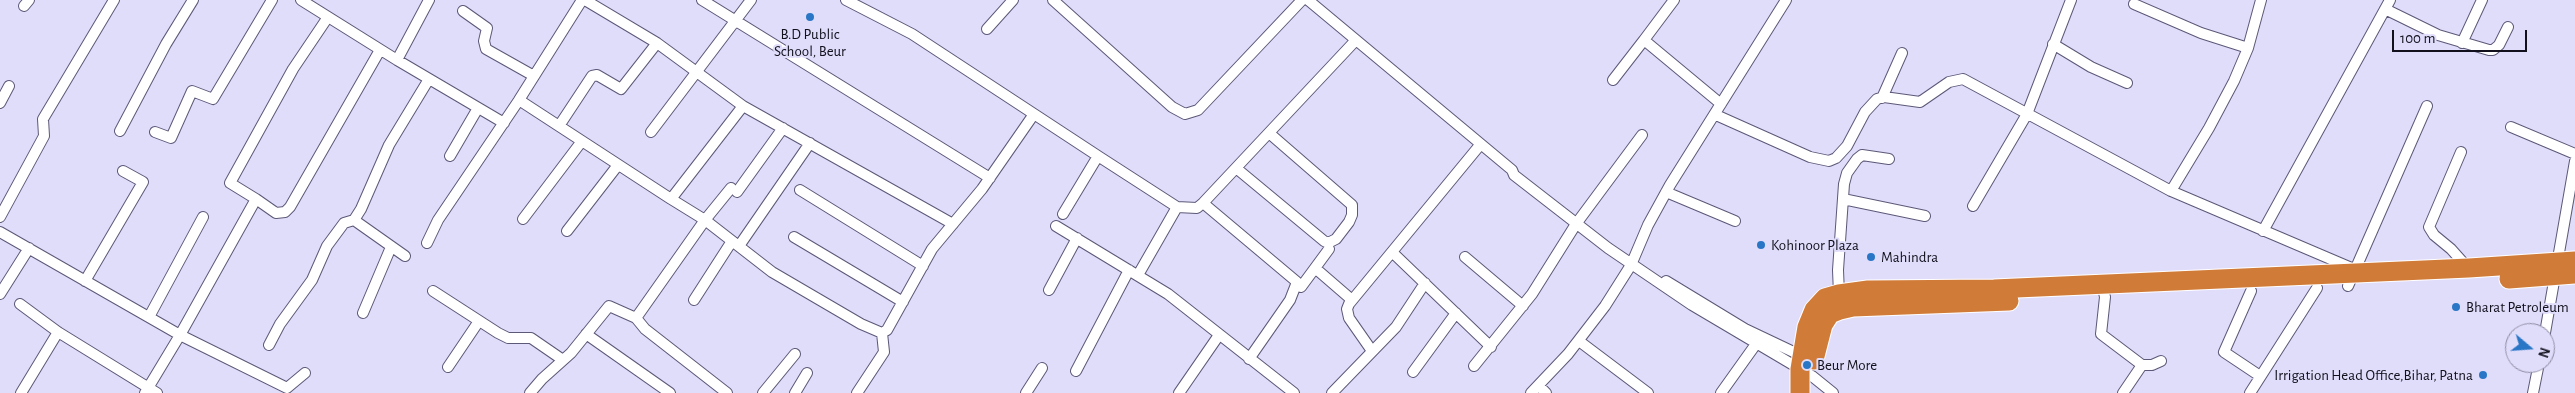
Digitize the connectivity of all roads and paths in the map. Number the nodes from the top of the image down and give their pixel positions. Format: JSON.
{"nodes":[{"id":1,"x":114,"y":0,"type":"edge"},
{"id":2,"x":193,"y":0,"type":"edge"},
{"id":3,"x":272,"y":0,"type":"edge"},
{"id":4,"x":301,"y":0,"type":"edge"},
{"id":5,"x":429,"y":0,"type":"edge"},
{"id":6,"x":583,"y":0,"type":"edge"},
{"id":7,"x":702,"y":0,"type":"edge"},
{"id":8,"x":751,"y":0,"type":"edge"},
{"id":9,"x":846,"y":0,"type":"edge"},
{"id":10,"x":1013,"y":0,"type":"edge"},
{"id":11,"x":1053,"y":0,"type":"edge"},
{"id":12,"x":1302,"y":0,"type":"edge"},
{"id":13,"x":1308,"y":0,"type":"edge"},
{"id":14,"x":1674,"y":0,"type":"edge"},
{"id":15,"x":1786,"y":0,"type":"edge"},
{"id":16,"x":2071,"y":0,"type":"edge"},
{"id":17,"x":2261,"y":0,"type":"edge"},
{"id":18,"x":2482,"y":0,"type":"edge"},
{"id":19,"x":2134,"y":4,"type":"dead end"},
{"id":20,"x":2387,"y":4,"type":"edge"},
{"id":21,"x":463,"y":11,"type":"dead end"},
{"id":22,"x":328,"y":17,"type":"junction"},
{"id":23,"x":736,"y":22,"type":"junction"},
{"id":24,"x":2508,"y":26,"type":"dead end"},
{"id":25,"x":987,"y":29,"type":"dead end"},
{"id":26,"x":1356,"y":40,"type":"junction"},
{"id":27,"x":1644,"y":40,"type":"junction"},
{"id":28,"x":657,"y":43,"type":"junction"},
{"id":29,"x":2462,"y":43,"type":"junction"},
{"id":30,"x":2053,"y":44,"type":"junction"},
{"id":31,"x":2248,"y":48,"type":"junction"},
{"id":32,"x":380,"y":50,"type":"junction"},
{"id":33,"x":1902,"y":53,"type":"dead end"},
{"id":34,"x":396,"y":60,"type":"junction"},
{"id":35,"x":698,"y":72,"type":"junction"},
{"id":36,"x":534,"y":76,"type":"junction"},
{"id":37,"x":428,"y":79,"type":"junction"},
{"id":38,"x":1614,"y":80,"type":"dead end"},
{"id":39,"x":2127,"y":83,"type":"dead end"},
{"id":40,"x":9,"y":86,"type":"dead end"},
{"id":41,"x":1882,"y":98,"type":"junction"},
{"id":42,"x":519,"y":100,"type":"junction"},
{"id":43,"x":0,"y":102,"type":"edge"},
{"id":44,"x":1721,"y":104,"type":"junction"},
{"id":45,"x":744,"y":106,"type":"junction"},
{"id":46,"x":2427,"y":106,"type":"dead end"},
{"id":47,"x":478,"y":108,"type":"junction"},
{"id":48,"x":1034,"y":114,"type":"junction"},
{"id":49,"x":2027,"y":114,"type":"junction"},
{"id":50,"x":1716,"y":115,"type":"junction"},
{"id":51,"x":504,"y":123,"type":"junction"},
{"id":52,"x":559,"y":126,"type":"junction"},
{"id":53,"x":2511,"y":127,"type":"dead end"},
{"id":54,"x":783,"y":128,"type":"junction"},
{"id":55,"x":120,"y":131,"type":"dead end"},
{"id":56,"x":155,"y":132,"type":"dead end"},
{"id":57,"x":651,"y":132,"type":"dead end"},
{"id":58,"x":1269,"y":133,"type":"junction"},
{"id":59,"x":1642,"y":135,"type":"dead end"},
{"id":60,"x":582,"y":141,"type":"junction"},
{"id":61,"x":810,"y":143,"type":"junction"},
{"id":62,"x":1480,"y":145,"type":"junction"},
{"id":63,"x":2461,"y":152,"type":"dead end"},
{"id":64,"x":2575,"y":154,"type":"edge"},
{"id":65,"x":450,"y":156,"type":"dead end"},
{"id":66,"x":1098,"y":156,"type":"junction"},
{"id":67,"x":1888,"y":159,"type":"dead end"},
{"id":68,"x":2575,"y":161,"type":"edge"},
{"id":69,"x":618,"y":165,"type":"junction"},
{"id":70,"x":1236,"y":168,"type":"junction"},
{"id":71,"x":124,"y":171,"type":"dead end"},
{"id":72,"x":990,"y":178,"type":"junction"},
{"id":73,"x":800,"y":190,"type":"dead end"},
{"id":74,"x":2172,"y":191,"type":"junction"},
{"id":75,"x":1666,"y":192,"type":"junction"},
{"id":76,"x":256,"y":199,"type":"junction"},
{"id":77,"x":671,"y":199,"type":"junction"},
{"id":78,"x":1843,"y":199,"type":"junction"},
{"id":79,"x":1203,"y":203,"type":"junction"},
{"id":80,"x":1973,"y":206,"type":"dead end"},
{"id":81,"x":1177,"y":207,"type":"junction"},
{"id":82,"x":1063,"y":214,"type":"dead end"},
{"id":83,"x":0,"y":216,"type":"edge"},
{"id":84,"x":1925,"y":216,"type":"dead end"},
{"id":85,"x":202,"y":217,"type":"dead end"},
{"id":86,"x":523,"y":219,"type":"dead end"},
{"id":87,"x":354,"y":220,"type":"junction"},
{"id":88,"x":705,"y":220,"type":"junction"},
{"id":89,"x":1735,"y":221,"type":"dead end"},
{"id":90,"x":1577,"y":222,"type":"junction"},
{"id":91,"x":953,"y":224,"type":"junction"},
{"id":92,"x":1056,"y":226,"type":"dead end"},
{"id":93,"x":566,"y":231,"type":"dead end"},
{"id":94,"x":2264,"y":231,"type":"junction"},
{"id":95,"x":0,"y":232,"type":"edge"},
{"id":96,"x":794,"y":238,"type":"dead end"},
{"id":97,"x":1077,"y":238,"type":"junction"},
{"id":98,"x":428,"y":243,"type":"dead end"},
{"id":99,"x":736,"y":243,"type":"junction"},
{"id":100,"x":391,"y":247,"type":"junction"},
{"id":101,"x":30,"y":248,"type":"junction"},
{"id":102,"x":1330,"y":249,"type":"dead end"},
{"id":103,"x":1392,"y":252,"type":"junction"},
{"id":104,"x":405,"y":256,"type":"dead end"},
{"id":105,"x":1465,"y":257,"type":"dead end"},
{"id":106,"x":1632,"y":262,"type":"junction"},
{"id":107,"x":922,"y":266,"type":"junction"},
{"id":108,"x":2563,"y":266,"type":"edge"},
{"id":109,"x":1315,"y":268,"type":"junction"},
{"id":110,"x":2469,"y":268,"type":"junction"},
{"id":111,"x":1134,"y":272,"type":"junction"},
{"id":112,"x":2575,"y":274,"type":"edge"},
{"id":113,"x":2352,"y":276,"type":"junction"},
{"id":114,"x":85,"y":282,"type":"junction"},
{"id":115,"x":1425,"y":283,"type":"junction"},
{"id":116,"x":1301,"y":287,"type":"dead end"},
{"id":117,"x":2317,"y":288,"type":"junction"},
{"id":118,"x":1049,"y":290,"type":"dead end"},
{"id":119,"x":2104,"y":290,"type":"junction"},
{"id":120,"x":2251,"y":290,"type":"junction"},
{"id":121,"x":433,"y":291,"type":"dead end"},
{"id":122,"x":0,"y":294,"type":"edge"},
{"id":123,"x":1839,"y":294,"type":"junction"},
{"id":124,"x":694,"y":300,"type":"dead end"},
{"id":125,"x":1352,"y":300,"type":"junction"},
{"id":126,"x":903,"y":302,"type":"junction"},
{"id":127,"x":20,"y":304,"type":"dead end"},
{"id":128,"x":1523,"y":306,"type":"junction"},
{"id":129,"x":363,"y":313,"type":"dead end"},
{"id":130,"x":1456,"y":313,"type":"junction"},
{"id":131,"x":149,"y":317,"type":"junction"},
{"id":132,"x":636,"y":318,"type":"junction"},
{"id":133,"x":479,"y":321,"type":"junction"},
{"id":134,"x":2548,"y":323,"type":"edge"},
{"id":135,"x":58,"y":332,"type":"junction"},
{"id":136,"x":882,"y":333,"type":"junction"},
{"id":137,"x":586,"y":334,"type":"junction"},
{"id":138,"x":180,"y":335,"type":"junction"},
{"id":139,"x":1219,"y":335,"type":"junction"},
{"id":140,"x":1579,"y":341,"type":"junction"},
{"id":141,"x":1756,"y":344,"type":"junction"},
{"id":142,"x":269,"y":345,"type":"dead end"},
{"id":143,"x":1491,"y":347,"type":"junction"},
{"id":144,"x":1372,"y":352,"type":"junction"},
{"id":145,"x":795,"y":354,"type":"dead end"},
{"id":146,"x":1249,"y":359,"type":"junction"},
{"id":147,"x":563,"y":360,"type":"junction"},
{"id":148,"x":2161,"y":361,"type":"dead end"},
{"id":149,"x":2142,"y":365,"type":"junction"},
{"id":150,"x":1474,"y":366,"type":"dead end"},
{"id":151,"x":448,"y":367,"type":"dead end"},
{"id":152,"x":1042,"y":368,"type":"dead end"},
{"id":153,"x":1076,"y":371,"type":"dead end"},
{"id":154,"x":1808,"y":371,"type":"edge"},
{"id":155,"x":1413,"y":372,"type":"dead end"},
{"id":156,"x":304,"y":373,"type":"dead end"},
{"id":157,"x":807,"y":373,"type":"dead end"},
{"id":158,"x":2536,"y":373,"type":"edge"},
{"id":159,"x":2260,"y":376,"type":"junction"},
{"id":160,"x":150,"y":391,"type":"edge"},
{"id":161,"x":1538,"y":391,"type":"edge"},
{"id":162,"x":21,"y":393,"type":"edge"},
{"id":163,"x":530,"y":393,"type":"edge"},
{"id":164,"x":670,"y":393,"type":"edge"},
{"id":165,"x":727,"y":393,"type":"edge"},
{"id":166,"x":763,"y":393,"type":"edge"},
{"id":167,"x":795,"y":393,"type":"edge"},
{"id":168,"x":857,"y":393,"type":"edge"},
{"id":169,"x":1026,"y":393,"type":"edge"},
{"id":170,"x":1179,"y":393,"type":"edge"},
{"id":171,"x":1294,"y":393,"type":"edge"},
{"id":172,"x":1332,"y":393,"type":"edge"},
{"id":173,"x":1648,"y":393,"type":"edge"},
{"id":174,"x":1721,"y":393,"type":"edge"},
{"id":175,"x":1800,"y":393,"type":"edge"},
{"id":176,"x":1833,"y":393,"type":"edge"},
{"id":177,"x":2123,"y":393,"type":"edge"},
{"id":178,"x":2250,"y":393,"type":"edge"},
{"id":179,"x":2533,"y":393,"type":"edge"}],
"edges":[{"from":1,"to":83,"type":"street"},
{"from":2,"to":55,"type":"street"},
{"from":3,"to":56,"type":"street"},
{"from":4,"to":22,"type":"street"},
{"from":5,"to":34,"type":"street"},
{"from":6,"to":28,"type":"street"},
{"from":6,"to":36,"type":"street"},
{"from":7,"to":23,"type":"street"},
{"from":8,"to":23,"type":"street"},
{"from":9,"to":48,"type":"street"},
{"from":10,"to":25,"type":"street"},
{"from":11,"to":12,"type":"street"},
{"from":13,"to":26,"type":"street"},
{"from":14,"to":27,"type":"street"},
{"from":15,"to":44,"type":"street"},
{"from":16,"to":30,"type":"street"},
{"from":17,"to":31,"type":"street"},
{"from":18,"to":29,"type":"street"},
{"from":19,"to":31,"type":"street"},
{"from":20,"to":29,"type":"street"},
{"from":20,"to":94,"type":"street"},
{"from":21,"to":36,"type":"street"},
{"from":22,"to":32,"type":"street"},
{"from":22,"to":76,"type":"street"},
{"from":23,"to":35,"type":"street"},
{"from":23,"to":72,"type":"street"},
{"from":24,"to":29,"type":"street"},
{"from":26,"to":58,"type":"street"},
{"from":26,"to":62,"type":"street"},
{"from":27,"to":38,"type":"street"},
{"from":27,"to":44,"type":"street"},
{"from":28,"to":35,"type":"street"},
{"from":28,"to":52,"type":"street"},
{"from":30,"to":39,"type":"street"},
{"from":30,"to":49,"type":"street"},
{"from":31,"to":74,"type":"street"},
{"from":32,"to":34,"type":"street"},
{"from":32,"to":76,"type":"street"},
{"from":33,"to":41,"type":"street"},
{"from":34,"to":37,"type":"street"},
{"from":35,"to":45,"type":"street"},
{"from":35,"to":57,"type":"street"},
{"from":36,"to":42,"type":"street"},
{"from":37,"to":47,"type":"street"},
{"from":37,"to":87,"type":"street"},
{"from":40,"to":43,"type":"street"},
{"from":41,"to":49,"type":"street"},
{"from":41,"to":50,"type":"street"},
{"from":42,"to":51,"type":"street"},
{"from":42,"to":52,"type":"street"},
{"from":44,"to":50,"type":"street"},
{"from":45,"to":54,"type":"street"},
{"from":45,"to":77,"type":"street"},
{"from":46,"to":113,"type":"street"},
{"from":47,"to":51,"type":"street"},
{"from":47,"to":65,"type":"street"},
{"from":48,"to":66,"type":"street"},
{"from":48,"to":72,"type":"street"},
{"from":49,"to":74,"type":"street"},
{"from":49,"to":80,"type":"street"},
{"from":50,"to":75,"type":"street"},
{"from":51,"to":98,"type":"street"},
{"from":52,"to":60,"type":"street"},
{"from":53,"to":64,"type":"street"},
{"from":54,"to":61,"type":"street"},
{"from":54,"to":88,"type":"street"},
{"from":58,"to":70,"type":"street"},
{"from":58,"to":70,"type":"street"},
{"from":59,"to":90,"type":"street"},
{"from":60,"to":69,"type":"street"},
{"from":60,"to":86,"type":"street"},
{"from":61,"to":91,"type":"street"},
{"from":61,"to":99,"type":"street"},
{"from":62,"to":90,"type":"street"},
{"from":62,"to":103,"type":"street"},
{"from":63,"to":110,"type":"street"},
{"from":66,"to":81,"type":"street"},
{"from":66,"to":82,"type":"street"},
{"from":67,"to":78,"type":"street"},
{"from":68,"to":108,"type":"street"},
{"from":69,"to":77,"type":"street"},
{"from":69,"to":93,"type":"street"},
{"from":70,"to":79,"type":"street"},
{"from":71,"to":114,"type":"street"},
{"from":72,"to":91,"type":"street"},
{"from":73,"to":107,"type":"street"},
{"from":74,"to":94,"type":"street"},
{"from":75,"to":89,"type":"street"},
{"from":75,"to":106,"type":"street"},
{"from":76,"to":138,"type":"street"},
{"from":77,"to":88,"type":"street"},
{"from":78,"to":84,"type":"street"},
{"from":78,"to":123,"type":"street"},
{"from":79,"to":81,"type":"street"},
{"from":79,"to":146,"type":"street"},
{"from":81,"to":111,"type":"street"},
{"from":85,"to":131,"type":"street"},
{"from":87,"to":100,"type":"street"},
{"from":87,"to":142,"type":"street"},
{"from":88,"to":99,"type":"street"},
{"from":88,"to":132,"type":"street"},
{"from":90,"to":106,"type":"street"},
{"from":90,"to":128,"type":"street"},
{"from":91,"to":107,"type":"street"},
{"from":92,"to":97,"type":"street"},
{"from":94,"to":113,"type":"street"},
{"from":95,"to":101,"type":"street"},
{"from":96,"to":126,"type":"street"},
{"from":97,"to":111,"type":"street"},
{"from":97,"to":118,"type":"street"},
{"from":99,"to":124,"type":"street"},
{"from":99,"to":136,"type":"street"},
{"from":100,"to":104,"type":"street"},
{"from":100,"to":129,"type":"street"},
{"from":101,"to":114,"type":"street"},
{"from":101,"to":122,"type":"street"},
{"from":102,"to":109,"type":"street"},
{"from":103,"to":115,"type":"street"},
{"from":103,"to":125,"type":"street"},
{"from":105,"to":128,"type":"street"},
{"from":106,"to":140,"type":"street"},
{"from":106,"to":141,"type":"street"},
{"from":106,"to":154,"type":"street"},
{"from":107,"to":126,"type":"street"},
{"from":108,"to":110,"type":"highway"},
{"from":108,"to":112,"type":"highway"},
{"from":108,"to":113,"type":"highway"},
{"from":108,"to":134,"type":"street"},
{"from":109,"to":116,"type":"street"},
{"from":109,"to":125,"type":"street"},
{"from":110,"to":113,"type":"highway"},
{"from":111,"to":139,"type":"street"},
{"from":111,"to":153,"type":"street"},
{"from":113,"to":117,"type":"highway"},
{"from":113,"to":119,"type":"highway"},
{"from":114,"to":131,"type":"street"},
{"from":115,"to":130,"type":"street"},
{"from":115,"to":144,"type":"street"},
{"from":117,"to":120,"type":"highway"},
{"from":117,"to":159,"type":"street"},
{"from":119,"to":120,"type":"highway"},
{"from":119,"to":123,"type":"highway"},
{"from":119,"to":149,"type":"street"},
{"from":119,"to":154,"type":"highway"},
{"from":120,"to":159,"type":"street"},
{"from":121,"to":133,"type":"street"},
{"from":123,"to":154,"type":"highway"},
{"from":125,"to":144,"type":"street"},
{"from":126,"to":136,"type":"street"},
{"from":127,"to":135,"type":"street"},
{"from":128,"to":143,"type":"street"},
{"from":130,"to":143,"type":"street"},
{"from":130,"to":155,"type":"street"},
{"from":131,"to":138,"type":"street"},
{"from":132,"to":137,"type":"street"},
{"from":132,"to":165,"type":"street"},
{"from":133,"to":147,"type":"street"},
{"from":133,"to":151,"type":"street"},
{"from":135,"to":160,"type":"street"},
{"from":135,"to":162,"type":"street"},
{"from":136,"to":168,"type":"street"},
{"from":137,"to":147,"type":"street"},
{"from":137,"to":164,"type":"street"},
{"from":138,"to":156,"type":"street"},
{"from":138,"to":160,"type":"street"},
{"from":139,"to":146,"type":"street"},
{"from":139,"to":170,"type":"street"},
{"from":140,"to":161,"type":"street"},
{"from":140,"to":173,"type":"street"},
{"from":141,"to":154,"type":"street"},
{"from":141,"to":174,"type":"street"},
{"from":143,"to":150,"type":"street"},
{"from":144,"to":172,"type":"street"},
{"from":145,"to":166,"type":"street"},
{"from":146,"to":171,"type":"street"},
{"from":147,"to":163,"type":"street"},
{"from":148,"to":149,"type":"street"},
{"from":149,"to":177,"type":"street"},
{"from":152,"to":169,"type":"street"},
{"from":154,"to":175,"type":"highway"},
{"from":154,"to":176,"type":"street"},
{"from":157,"to":167,"type":"street"},
{"from":158,"to":179,"type":"street"},
{"from":159,"to":178,"type":"street"}]}
